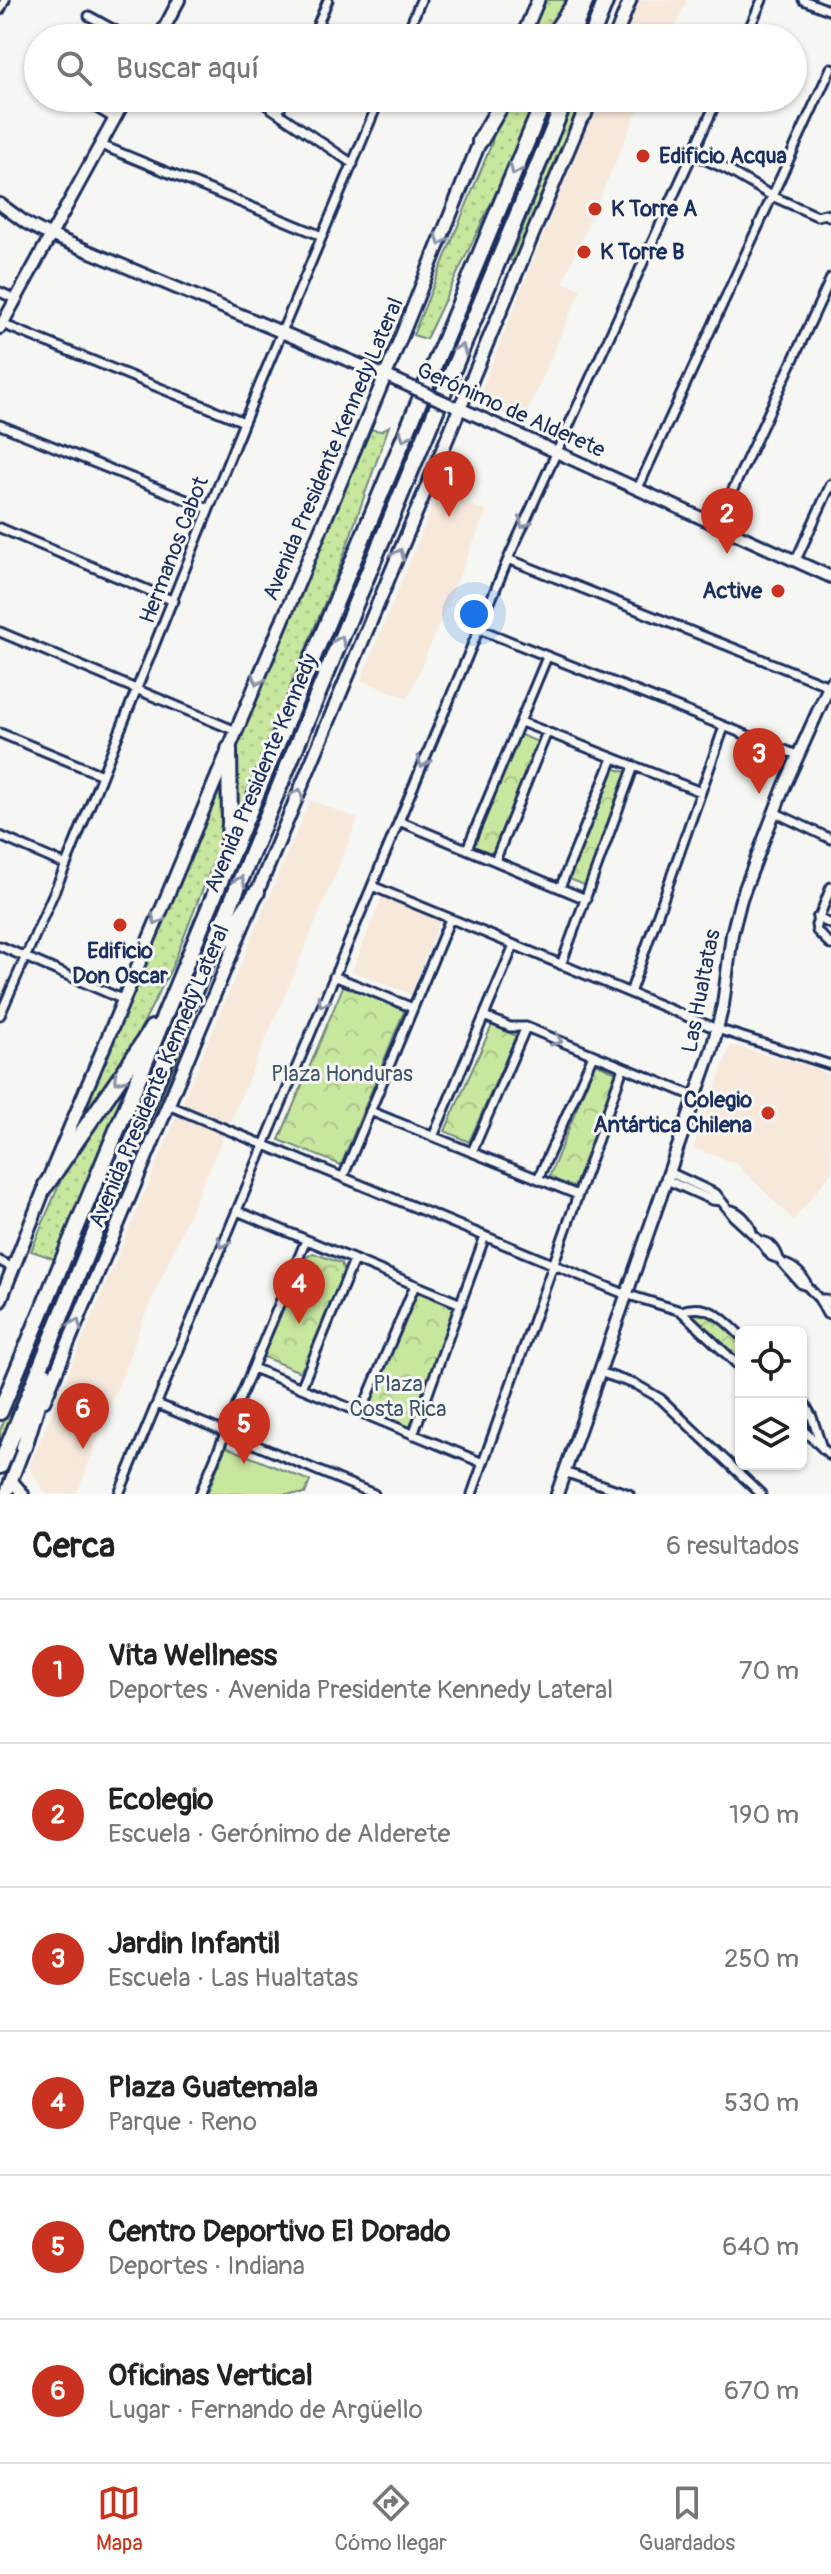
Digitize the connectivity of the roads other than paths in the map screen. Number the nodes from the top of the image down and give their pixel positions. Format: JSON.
{"nodes":[{"id":1,"x":5,"y":0,"type":"edge"},
{"id":2,"x":179,"y":0,"type":"edge"},
{"id":3,"x":328,"y":0,"type":"edge"},
{"id":4,"x":421,"y":0,"type":"edge"},
{"id":5,"x":538,"y":0,"type":"edge"},
{"id":6,"x":577,"y":0,"type":"edge"},
{"id":7,"x":586,"y":0,"type":"edge"},
{"id":8,"x":606,"y":0,"type":"edge"},
{"id":9,"x":613,"y":0,"type":"edge"},
{"id":10,"x":630,"y":0,"type":"edge"},
{"id":11,"x":762,"y":0,"type":"edge"},
{"id":12,"x":803,"y":0,"type":"edge"},
{"id":13,"x":0,"y":10,"type":"edge"},
{"id":14,"x":831,"y":11,"type":"edge"},
{"id":15,"x":89,"y":16,"type":"dead end"},
{"id":16,"x":104,"y":24,"type":"edge"},
{"id":17,"x":168,"y":24,"type":"edge"},
{"id":18,"x":318,"y":24,"type":"edge"},
{"id":19,"x":411,"y":24,"type":"edge"},
{"id":20,"x":528,"y":24,"type":"edge"},
{"id":21,"x":561,"y":24,"type":"edge"},
{"id":22,"x":576,"y":24,"type":"edge"},
{"id":23,"x":597,"y":24,"type":"edge"},
{"id":24,"x":606,"y":24,"type":"edge"},
{"id":25,"x":621,"y":24,"type":"edge"},
{"id":26,"x":751,"y":24,"type":"edge"},
{"id":27,"x":831,"y":68,"type":"edge"},
{"id":28,"x":103,"y":112,"type":"edge"},
{"id":29,"x":119,"y":112,"type":"edge"},
{"id":30,"x":374,"y":112,"type":"edge"},
{"id":31,"x":492,"y":112,"type":"edge"},
{"id":32,"x":497,"y":112,"type":"edge"},
{"id":33,"x":539,"y":112,"type":"edge"},
{"id":34,"x":560,"y":112,"type":"edge"},
{"id":35,"x":712,"y":112,"type":"edge"},
{"id":36,"x":278,"y":113,"type":"edge"},
{"id":37,"x":584,"y":114,"type":"edge"},
{"id":38,"x":115,"y":119,"type":"junction"},
{"id":39,"x":480,"y":141,"type":"junction"},
{"id":40,"x":101,"y":145,"type":"junction"},
{"id":41,"x":693,"y":154,"type":"junction"},
{"id":42,"x":353,"y":164,"type":"junction"},
{"id":43,"x":772,"y":196,"type":"junction"},
{"id":44,"x":0,"y":204,"type":"edge"},
{"id":45,"x":831,"y":217,"type":"edge"},
{"id":46,"x":51,"y":235,"type":"junction"},
{"id":47,"x":322,"y":236,"type":"junction"},
{"id":48,"x":831,"y":278,"type":"edge"},
{"id":49,"x":0,"y":292,"type":"edge"},
{"id":50,"x":15,"y":299,"type":"junction"},
{"id":51,"x":1,"y":326,"type":"edge"},
{"id":52,"x":281,"y":334,"type":"junction"},
{"id":53,"x":385,"y":375,"type":"junction"},
{"id":54,"x":455,"y":406,"type":"junction"},
{"id":55,"x":244,"y":422,"type":"junction"},
{"id":56,"x":0,"y":425,"type":"edge"},
{"id":57,"x":558,"y":452,"type":"junction"},
{"id":58,"x":831,"y":484,"type":"edge"},
{"id":59,"x":638,"y":488,"type":"junction"},
{"id":60,"x":209,"y":509,"type":"junction"},
{"id":61,"x":717,"y":524,"type":"junction"},
{"id":62,"x":0,"y":528,"type":"edge"},
{"id":63,"x":508,"y":559,"type":"junction"},
{"id":64,"x":796,"y":560,"type":"junction"},
{"id":65,"x":831,"y":577,"type":"edge"},
{"id":66,"x":174,"y":601,"type":"junction"},
{"id":67,"x":479,"y":629,"type":"junction"},
{"id":68,"x":0,"y":632,"type":"edge"},
{"id":69,"x":547,"y":657,"type":"junction"},
{"id":70,"x":830,"y":684,"type":"edge"},
{"id":71,"x":138,"y":689,"type":"junction"},
{"id":72,"x":521,"y":722,"type":"junction"},
{"id":73,"x":724,"y":727,"type":"junction"},
{"id":74,"x":236,"y":731,"type":"junction"},
{"id":75,"x":547,"y":732,"type":"junction"},
{"id":76,"x":0,"y":733,"type":"edge"},
{"id":77,"x":229,"y":749,"type":"junction"},
{"id":78,"x":797,"y":755,"type":"junction"},
{"id":79,"x":613,"y":758,"type":"junction"},
{"id":80,"x":634,"y":766,"type":"junction"},
{"id":81,"x":102,"y":775,"type":"junction"},
{"id":82,"x":701,"y":792,"type":"junction"},
{"id":83,"x":774,"y":812,"type":"junction"},
{"id":84,"x":399,"y":821,"type":"junction"},
{"id":85,"x":0,"y":836,"type":"edge"},
{"id":86,"x":831,"y":839,"type":"edge"},
{"id":87,"x":467,"y":849,"type":"junction"},
{"id":88,"x":495,"y":861,"type":"junction"},
{"id":89,"x":66,"y":865,"type":"junction"},
{"id":90,"x":220,"y":882,"type":"junction"},
{"id":91,"x":372,"y":886,"type":"junction"},
{"id":92,"x":831,"y":887,"type":"edge"},
{"id":93,"x":560,"y":888,"type":"junction"},
{"id":94,"x":257,"y":892,"type":"junction"},
{"id":95,"x":586,"y":899,"type":"junction"},
{"id":96,"x":817,"y":918,"type":"junction"},
{"id":97,"x":450,"y":919,"type":"junction"},
{"id":98,"x":831,"y":924,"type":"edge"},
{"id":99,"x":514,"y":945,"type":"junction"},
{"id":100,"x":831,"y":945,"type":"edge"},
{"id":101,"x":0,"y":946,"type":"edge"},
{"id":102,"x":25,"y":958,"type":"junction"},
{"id":103,"x":561,"y":965,"type":"junction"},
{"id":104,"x":334,"y":976,"type":"junction"},
{"id":105,"x":199,"y":979,"type":"junction"},
{"id":106,"x":175,"y":990,"type":"junction"},
{"id":107,"x":630,"y":993,"type":"junction"},
{"id":108,"x":124,"y":1000,"type":"junction"},
{"id":109,"x":413,"y":1008,"type":"junction"},
{"id":110,"x":0,"y":1015,"type":"edge"},
{"id":111,"x":484,"y":1016,"type":"junction"},
{"id":112,"x":526,"y":1027,"type":"junction"},
{"id":113,"x":717,"y":1029,"type":"junction"},
{"id":114,"x":593,"y":1055,"type":"junction"},
{"id":115,"x":831,"y":1065,"type":"edge"},
{"id":116,"x":623,"y":1068,"type":"junction"},
{"id":117,"x":696,"y":1097,"type":"junction"},
{"id":118,"x":168,"y":1105,"type":"junction"},
{"id":119,"x":370,"y":1111,"type":"junction"},
{"id":120,"x":433,"y":1137,"type":"junction"},
{"id":121,"x":264,"y":1145,"type":"junction"},
{"id":122,"x":472,"y":1152,"type":"junction"},
{"id":123,"x":668,"y":1176,"type":"junction"},
{"id":124,"x":343,"y":1177,"type":"junction"},
{"id":125,"x":538,"y":1179,"type":"junction"},
{"id":126,"x":46,"y":1185,"type":"junction"},
{"id":127,"x":578,"y":1195,"type":"junction"},
{"id":128,"x":237,"y":1211,"type":"junction"},
{"id":129,"x":485,"y":1236,"type":"junction"},
{"id":130,"x":306,"y":1240,"type":"junction"},
{"id":131,"x":354,"y":1260,"type":"junction"},
{"id":132,"x":0,"y":1261,"type":"edge"},
{"id":133,"x":553,"y":1264,"type":"junction"},
{"id":134,"x":13,"y":1268,"type":"junction"},
{"id":135,"x":415,"y":1285,"type":"junction"},
{"id":136,"x":626,"y":1295,"type":"junction"},
{"id":137,"x":819,"y":1299,"type":"junction"},
{"id":138,"x":0,"y":1301,"type":"edge"},
{"id":139,"x":66,"y":1304,"type":"junction"},
{"id":140,"x":461,"y":1304,"type":"junction"},
{"id":141,"x":831,"y":1306,"type":"edge"},
{"id":142,"x":681,"y":1311,"type":"junction"},
{"id":143,"x":831,"y":1314,"type":"edge"},
{"id":144,"x":735,"y":1331,"type":"edge"},
{"id":145,"x":735,"y":1362,"type":"edge"},
{"id":146,"x":253,"y":1368,"type":"junction"},
{"id":147,"x":599,"y":1372,"type":"junction"},
{"id":148,"x":301,"y":1388,"type":"junction"},
{"id":149,"x":802,"y":1398,"type":"edge"},
{"id":150,"x":157,"y":1404,"type":"junction"},
{"id":151,"x":0,"y":1412,"type":"edge"},
{"id":152,"x":361,"y":1413,"type":"junction"},
{"id":153,"x":226,"y":1433,"type":"junction"},
{"id":154,"x":807,"y":1434,"type":"edge"},
{"id":155,"x":413,"y":1435,"type":"junction"},
{"id":156,"x":24,"y":1447,"type":"junction"},
{"id":157,"x":822,"y":1448,"type":"junction"},
{"id":158,"x":831,"y":1456,"type":"edge"},
{"id":159,"x":483,"y":1463,"type":"junction"},
{"id":160,"x":0,"y":1466,"type":"edge"},
{"id":161,"x":564,"y":1472,"type":"junction"},
{"id":162,"x":11,"y":1480,"type":"junction"},
{"id":163,"x":6,"y":1494,"type":"edge"},
{"id":164,"x":23,"y":1494,"type":"edge"},
{"id":165,"x":119,"y":1494,"type":"edge"},
{"id":166,"x":200,"y":1494,"type":"edge"},
{"id":167,"x":374,"y":1494,"type":"edge"},
{"id":168,"x":472,"y":1494,"type":"edge"},
{"id":169,"x":557,"y":1494,"type":"edge"},
{"id":170,"x":629,"y":1494,"type":"edge"},
{"id":171,"x":761,"y":1494,"type":"edge"}],
"edges":[{"from":1,"to":13,"type":"street"},
{"from":2,"to":17,"type":"main road"},
{"from":3,"to":18,"type":"street"},
{"from":4,"to":19,"type":"street"},
{"from":5,"to":20,"type":"main road"},
{"from":6,"to":21,"type":"highway"},
{"from":7,"to":22,"type":"highway"},
{"from":8,"to":23,"type":"highway"},
{"from":9,"to":24,"type":"highway"},
{"from":10,"to":25,"type":"main road"},
{"from":11,"to":26,"type":"street"},
{"from":12,"to":14,"type":"street"},
{"from":15,"to":16,"type":"street"},
{"from":27,"to":43,"type":"street"},
{"from":28,"to":38,"type":"street"},
{"from":29,"to":38,"type":"main road"},
{"from":30,"to":42,"type":"street","name":"Hermanos Cabot"},
{"from":31,"to":39,"type":"main road","name":"Avenida Presidente Kennedy Lateral"},
{"from":32,"to":39,"type":"highway"},
{"from":33,"to":90,"type":"highway","name":"Avenida Presidente Kennedy","one_way":true},
{"from":105,"to":34,"type":"highway","name":"Avenida Presidente Kennedy","one_way":true},
{"from":35,"to":41,"type":"street"},
{"from":36,"to":42,"type":"street"},
{"from":37,"to":54,"type":"main road","name":"Avenida Presidente Kennedy Lateral"},
{"from":38,"to":40,"type":"main road"},
{"from":39,"to":53,"type":"main road","name":"Avenida Presidente Kennedy Lateral","one_way":true},
{"from":40,"to":46,"type":"main road"},
{"from":40,"to":47,"type":"street"},
{"from":41,"to":43,"type":"street"},
{"from":41,"to":57,"type":"street"},
{"from":42,"to":47,"type":"street","name":"Hermanos Cabot"},
{"from":43,"to":45,"type":"street"},
{"from":43,"to":59,"type":"street"},
{"from":44,"to":46,"type":"main road","name":"Gerónimo de Alderete"},
{"from":46,"to":50,"type":"main road"},
{"from":46,"to":52,"type":"main road","name":"Gerónimo de Alderete"},
{"from":47,"to":52,"type":"street","name":"Hermanos Cabot"},
{"from":48,"to":61,"type":"street"},
{"from":49,"to":50,"type":"street"},
{"from":50,"to":51,"type":"main road"},
{"from":51,"to":55,"type":"street"},
{"from":52,"to":53,"type":"main road","name":"Gerónimo de Alderete"},
{"from":52,"to":55,"type":"street","name":"Hermanos Cabot"},
{"from":53,"to":54,"type":"main road","name":"Gerónimo de Alderete","bridge":true},
{"from":53,"to":74,"type":"main road","name":"Avenida Presidente Kennedy Lateral","one_way":true},
{"from":54,"to":57,"type":"main road","name":"Gerónimo de Alderete"},
{"from":94,"to":54,"type":"main road","name":"Avenida Presidente Kennedy Lateral","one_way":true},
{"from":55,"to":60,"type":"street","name":"Hermanos Cabot"},
{"from":56,"to":60,"type":"street"},
{"from":57,"to":59,"type":"main road","name":"Gerónimo de Alderete"},
{"from":57,"to":63,"type":"street","one_way":true},
{"from":58,"to":64,"type":"street"},
{"from":59,"to":61,"type":"main road","name":"Gerónimo de Alderete"},
{"from":60,"to":66,"type":"street","name":"Hermanos Cabot"},
{"from":61,"to":64,"type":"main road","name":"Gerónimo de Alderete"},
{"from":62,"to":66,"type":"street"},
{"from":63,"to":67,"type":"street"},
{"from":63,"to":70,"type":"street"},
{"from":64,"to":65,"type":"main road","name":"Gerónimo de Alderete"},
{"from":66,"to":71,"type":"street","name":"Hermanos Cabot"},
{"from":67,"to":69,"type":"street"},
{"from":67,"to":84,"type":"street","one_way":true},
{"from":68,"to":71,"type":"street"},
{"from":69,"to":72,"type":"street"},
{"from":69,"to":73,"type":"street"},
{"from":70,"to":78,"type":"main road","name":"Las Hualtatas"},
{"from":71,"to":74,"type":"street"},
{"from":71,"to":81,"type":"street","name":"Hermanos Cabot"},
{"from":72,"to":75,"type":"street"},
{"from":72,"to":87,"type":"street"},
{"from":73,"to":78,"type":"street"},
{"from":73,"to":82,"type":"street"},
{"from":74,"to":77,"type":"main road","name":"Avenida Presidente Kennedy Lateral"},
{"from":75,"to":79,"type":"street"},
{"from":75,"to":88,"type":"street"},
{"from":76,"to":81,"type":"street"},
{"from":77,"to":90,"type":"highway"},
{"from":77,"to":108,"type":"main road","name":"Avenida Presidente Kennedy Lateral","one_way":true},
{"from":78,"to":83,"type":"main road","name":"Las Hualtatas"},
{"from":79,"to":80,"type":"street"},
{"from":79,"to":93,"type":"street"},
{"from":80,"to":82,"type":"street"},
{"from":80,"to":95,"type":"street"},
{"from":81,"to":89,"type":"street","name":"Hermanos Cabot"},
{"from":82,"to":107,"type":"street"},
{"from":83,"to":86,"type":"street"},
{"from":83,"to":113,"type":"main road","name":"Las Hualtatas"},
{"from":84,"to":87,"type":"street"},
{"from":84,"to":91,"type":"street"},
{"from":85,"to":89,"type":"street"},
{"from":87,"to":88,"type":"street"},
{"from":88,"to":93,"type":"street"},
{"from":89,"to":102,"type":"street","name":"Hermanos Cabot"},
{"from":90,"to":106,"type":"highway","name":"Avenida Presidente Kennedy"},
{"from":91,"to":97,"type":"street"},
{"from":91,"to":104,"type":"street"},
{"from":92,"to":96,"type":"street"},
{"from":93,"to":95,"type":"street"},
{"from":94,"to":105,"type":"highway"},
{"from":94,"to":118,"type":"main road","name":"Avenida Presidente Kennedy Lateral"},
{"from":95,"to":103,"type":"street"},
{"from":96,"to":98,"type":"street"},
{"from":96,"to":100,"type":"street"},
{"from":97,"to":99,"type":"street"},
{"from":97,"to":109,"type":"street"},
{"from":99,"to":103,"type":"street"},
{"from":99,"to":111,"type":"street"},
{"from":101,"to":102,"type":"street"},
{"from":102,"to":108,"type":"street"},
{"from":102,"to":110,"type":"street","name":"Hermanos Cabot"},
{"from":103,"to":107,"type":"street"},
{"from":104,"to":109,"type":"street"},
{"from":104,"to":121,"type":"street","one_way":true},
{"from":105,"to":139,"type":"highway","name":"Avenida Presidente Kennedy"},
{"from":106,"to":126,"type":"highway","one_way":true},
{"from":106,"to":151,"type":"highway","name":"Avenida Presidente Kennedy"},
{"from":107,"to":113,"type":"street"},
{"from":108,"to":126,"type":"main road","name":"Avenida Presidente Kennedy Lateral"},
{"from":109,"to":119,"type":"street"},
{"from":111,"to":112,"type":"street"},
{"from":111,"to":120,"type":"street"},
{"from":112,"to":114,"type":"street","one_way":true},
{"from":112,"to":122,"type":"street"},
{"from":113,"to":115,"type":"street"},
{"from":113,"to":117,"type":"main road","name":"Las Hualtatas"},
{"from":114,"to":116,"type":"street"},
{"from":114,"to":125,"type":"street"},
{"from":116,"to":117,"type":"street"},
{"from":116,"to":127,"type":"street"},
{"from":117,"to":123,"type":"main road","name":"Las Hualtatas"},
{"from":118,"to":121,"type":"street"},
{"from":156,"to":118,"type":"main road","name":"Avenida Presidente Kennedy Lateral","one_way":true},
{"from":119,"to":120,"type":"street"},
{"from":119,"to":124,"type":"street"},
{"from":120,"to":122,"type":"street"},
{"from":121,"to":124,"type":"street"},
{"from":121,"to":128,"type":"street"},
{"from":122,"to":125,"type":"street"},
{"from":123,"to":136,"type":"main road","name":"Las Hualtatas"},
{"from":123,"to":137,"type":"street"},
{"from":124,"to":129,"type":"street"},
{"from":125,"to":127,"type":"street"},
{"from":126,"to":134,"type":"main road","name":"Avenida Presidente Kennedy Lateral"},
{"from":127,"to":133,"type":"street"},
{"from":128,"to":130,"type":"street"},
{"from":128,"to":150,"type":"street","one_way":true},
{"from":129,"to":133,"type":"street"},
{"from":129,"to":140,"type":"street"},
{"from":130,"to":131,"type":"street"},
{"from":130,"to":146,"type":"street"},
{"from":131,"to":135,"type":"street"},
{"from":131,"to":148,"type":"street"},
{"from":132,"to":134,"type":"street"},
{"from":133,"to":136,"type":"street"},
{"from":133,"to":159,"type":"street"},
{"from":134,"to":138,"type":"main road","name":"Avenida Presidente Kennedy Lateral"},
{"from":135,"to":140,"type":"street"},
{"from":135,"to":152,"type":"street"},
{"from":136,"to":142,"type":"street"},
{"from":136,"to":147,"type":"main road","name":"Las Hualtatas"},
{"from":137,"to":141,"type":"street"},
{"from":137,"to":143,"type":"street"},
{"from":139,"to":156,"type":"highway"},
{"from":139,"to":160,"type":"highway","name":"Avenida Presidente Kennedy"},
{"from":140,"to":155,"type":"street"},
{"from":142,"to":144,"type":"street"},
{"from":142,"to":145,"type":"street"},
{"from":146,"to":148,"type":"street"},
{"from":146,"to":153,"type":"street"},
{"from":147,"to":161,"type":"main road","name":"Las Hualtatas"},
{"from":147,"to":171,"type":"street"},
{"from":148,"to":152,"type":"street"},
{"from":149,"to":157,"type":"street"},
{"from":150,"to":153,"type":"street"},
{"from":150,"to":165,"type":"street"},
{"from":152,"to":155,"type":"street"},
{"from":153,"to":166,"type":"street"},
{"from":153,"to":167,"type":"street"},
{"from":154,"to":157,"type":"street"},
{"from":155,"to":159,"type":"street"},
{"from":156,"to":162,"type":"main road","name":"Avenida Presidente Kennedy Lateral"},
{"from":157,"to":158,"type":"street"},
{"from":159,"to":168,"type":"street"},
{"from":161,"to":169,"type":"main road","name":"Las Hualtatas"},
{"from":161,"to":170,"type":"street"},
{"from":162,"to":163,"type":"main road","name":"Avenida Presidente Kennedy Lateral"},
{"from":162,"to":164,"type":"main road"}]}
